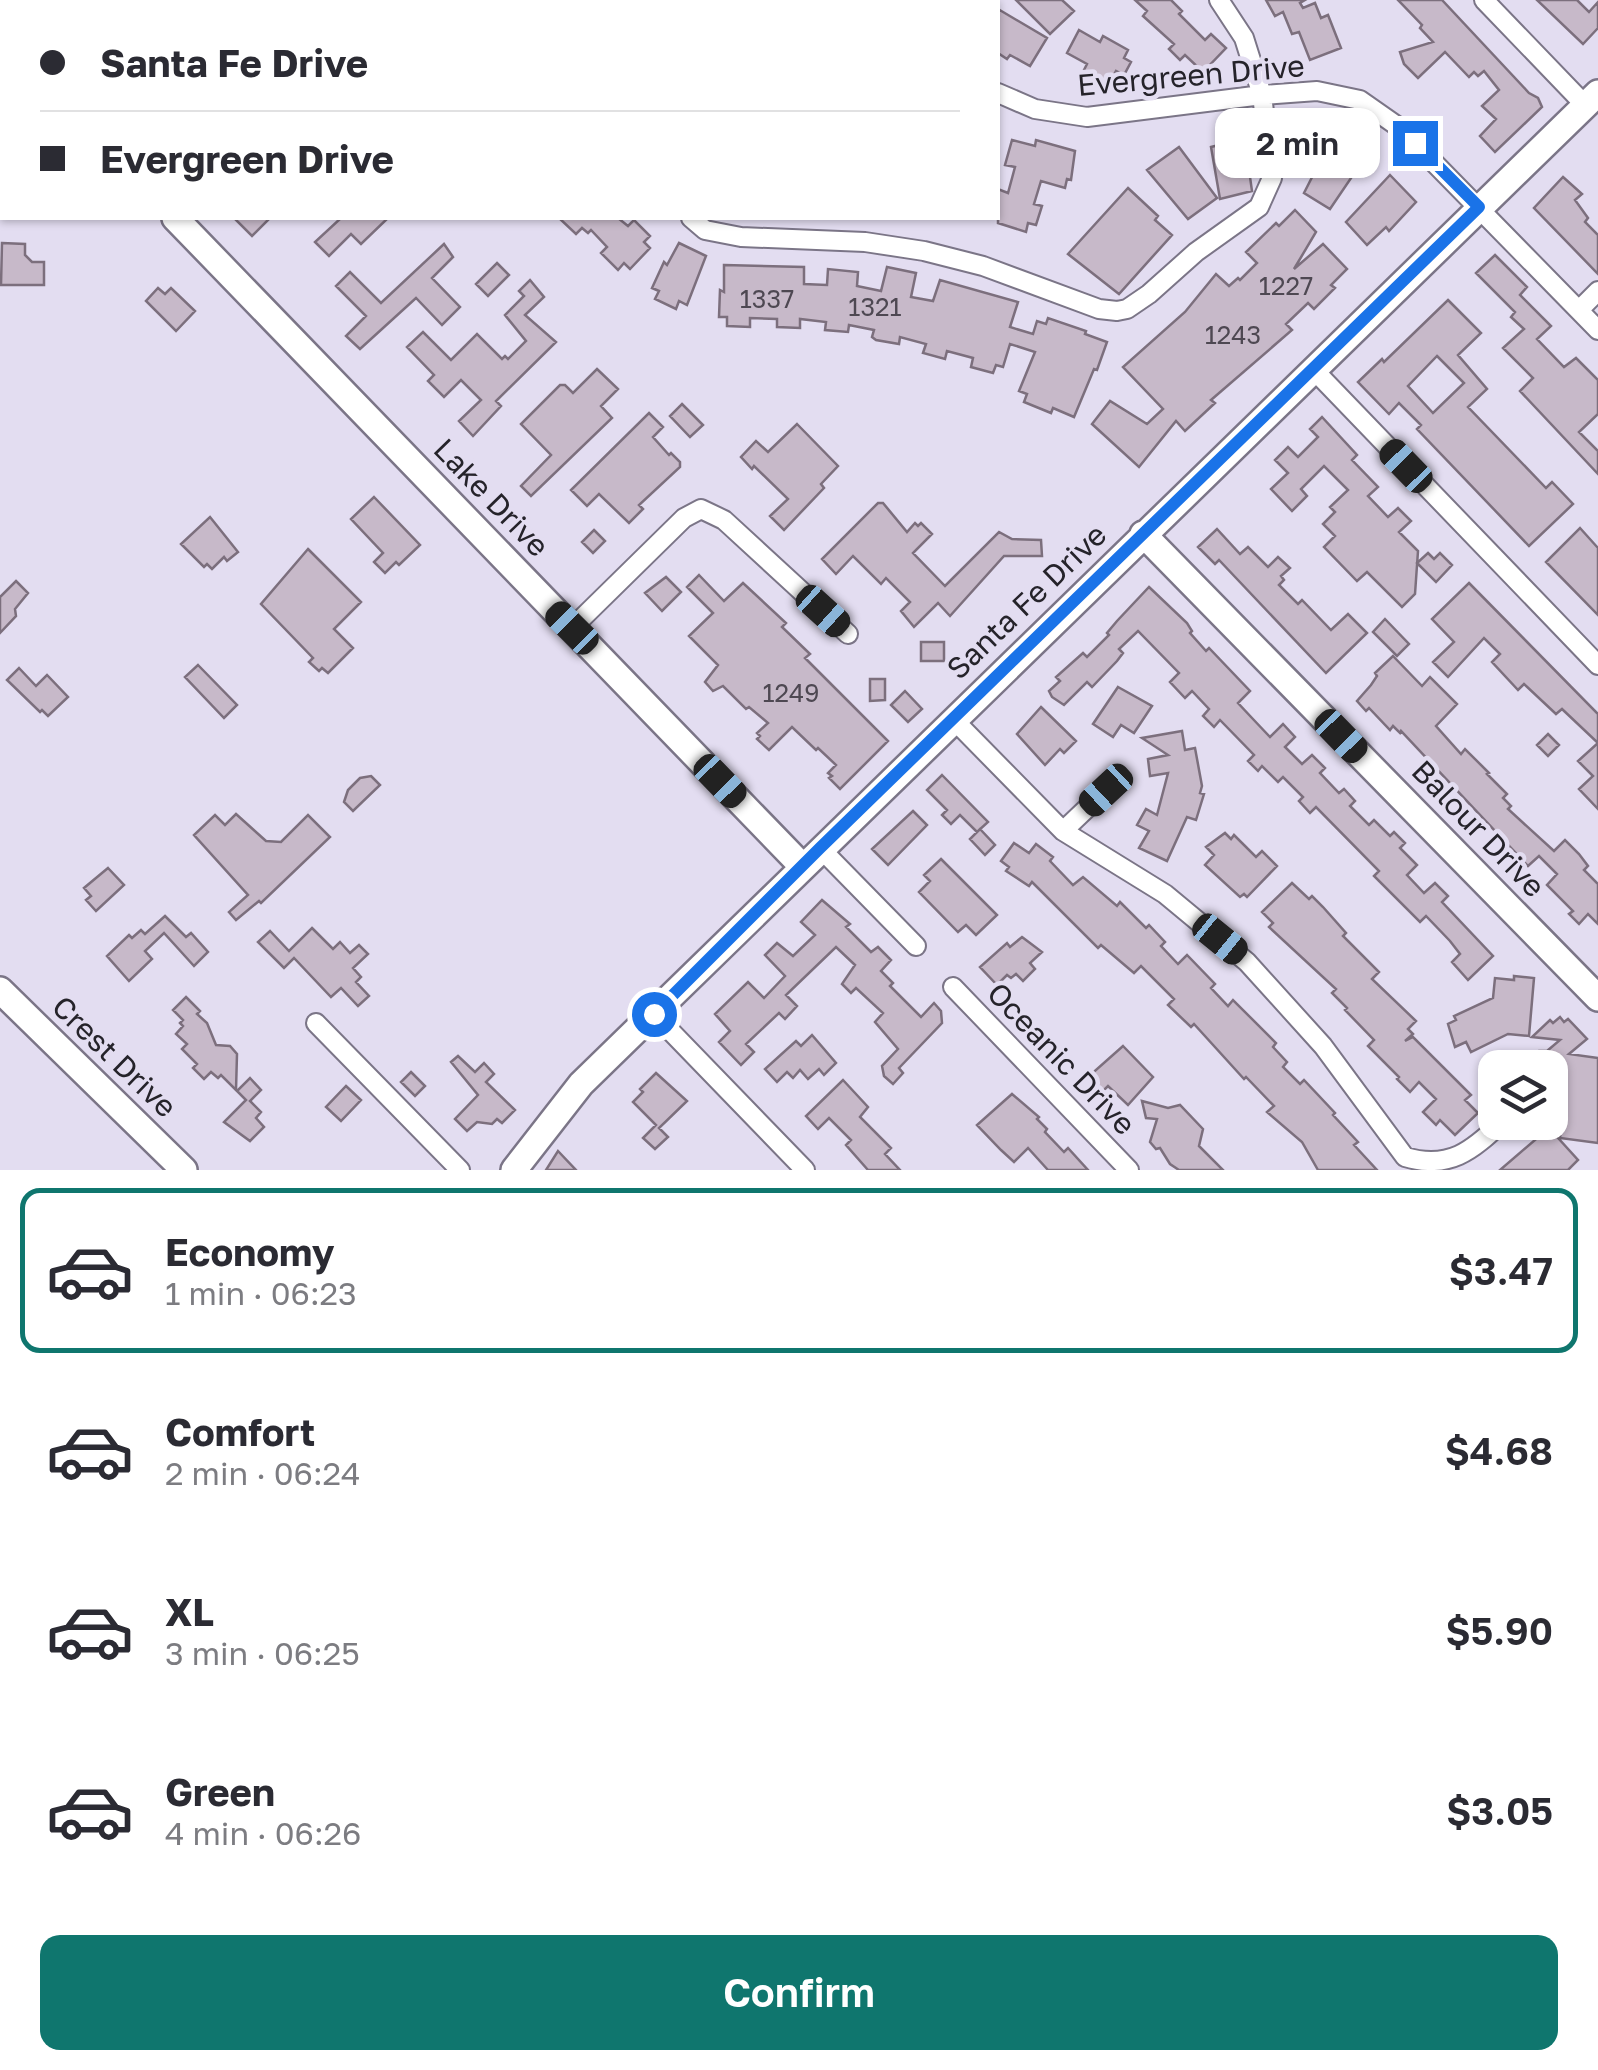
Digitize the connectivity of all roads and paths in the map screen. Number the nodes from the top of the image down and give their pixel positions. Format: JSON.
{"nodes":[{"id":1,"x":1219,"y":0,"type":"edge"},
{"id":2,"x":1484,"y":0,"type":"edge"},
{"id":3,"x":1000,"y":95,"type":"edge"},
{"id":4,"x":1262,"y":95,"type":"junction"},
{"id":5,"x":1592,"y":99,"type":"edge"},
{"id":6,"x":1479,"y":207,"type":"junction"},
{"id":7,"x":177,"y":220,"type":"edge"},
{"id":8,"x":693,"y":220,"type":"edge"},
{"id":9,"x":1598,"y":291,"type":"edge"},
{"id":10,"x":1579,"y":310,"type":"junction"},
{"id":11,"x":1598,"y":330,"type":"edge"},
{"id":12,"x":1313,"y":369,"type":"junction"},
{"id":13,"x":1144,"y":534,"type":"junction"},
{"id":14,"x":572,"y":628,"type":"junction"},
{"id":15,"x":848,"y":634,"type":"dead end"},
{"id":16,"x":1598,"y":665,"type":"edge"},
{"id":17,"x":953,"y":719,"type":"junction"},
{"id":18,"x":1106,"y":790,"type":"dead end"},
{"id":19,"x":1063,"y":831,"type":"junction"},
{"id":20,"x":811,"y":857,"type":"junction"},
{"id":21,"x":916,"y":946,"type":"dead end"},
{"id":22,"x":953,"y":987,"type":"dead end"},
{"id":23,"x":0,"y":990,"type":"edge"},
{"id":24,"x":1598,"y":998,"type":"edge"},
{"id":25,"x":654,"y":1014,"type":"junction"},
{"id":26,"x":316,"y":1023,"type":"dead end"},
{"id":27,"x":1483,"y":1140,"type":"edge"},
{"id":28,"x":184,"y":1170,"type":"edge"},
{"id":29,"x":460,"y":1170,"type":"edge"},
{"id":30,"x":514,"y":1170,"type":"edge"},
{"id":31,"x":805,"y":1170,"type":"edge"},
{"id":32,"x":1129,"y":1170,"type":"edge"}],
"edges":[{"from":1,"to":4,"type":"street"},
{"from":2,"to":5,"type":"street"},
{"from":3,"to":4,"type":"street","name":"Evergreen Drive"},
{"from":4,"to":6,"type":"street","name":"Evergreen Drive"},
{"from":4,"to":8,"type":"street"},
{"from":5,"to":6,"type":"main road","name":"Santa Fe Drive"},
{"from":6,"to":10,"type":"street","name":"Evergreen Drive"},
{"from":6,"to":12,"type":"main road","name":"Santa Fe Drive"},
{"from":7,"to":14,"type":"main road","name":"Lake Drive"},
{"from":9,"to":10,"type":"street"},
{"from":10,"to":11,"type":"street","name":"Evergreen Drive"},
{"from":12,"to":13,"type":"main road","name":"Santa Fe Drive"},
{"from":12,"to":16,"type":"street"},
{"from":13,"to":17,"type":"main road","name":"Santa Fe Drive"},
{"from":13,"to":24,"type":"main road","name":"Balour Drive"},
{"from":14,"to":15,"type":"street"},
{"from":14,"to":20,"type":"main road","name":"Lake Drive"},
{"from":17,"to":19,"type":"street"},
{"from":17,"to":20,"type":"main road","name":"Santa Fe Drive"},
{"from":18,"to":19,"type":"street"},
{"from":19,"to":27,"type":"street"},
{"from":20,"to":21,"type":"street"},
{"from":20,"to":25,"type":"main road","name":"Santa Fe Drive"},
{"from":22,"to":32,"type":"street","name":"Oceanic Drive"},
{"from":23,"to":28,"type":"main road","name":"Crest Drive"},
{"from":25,"to":30,"type":"main road","name":"Santa Fe Drive"},
{"from":25,"to":31,"type":"street"},
{"from":26,"to":29,"type":"street"}]}
